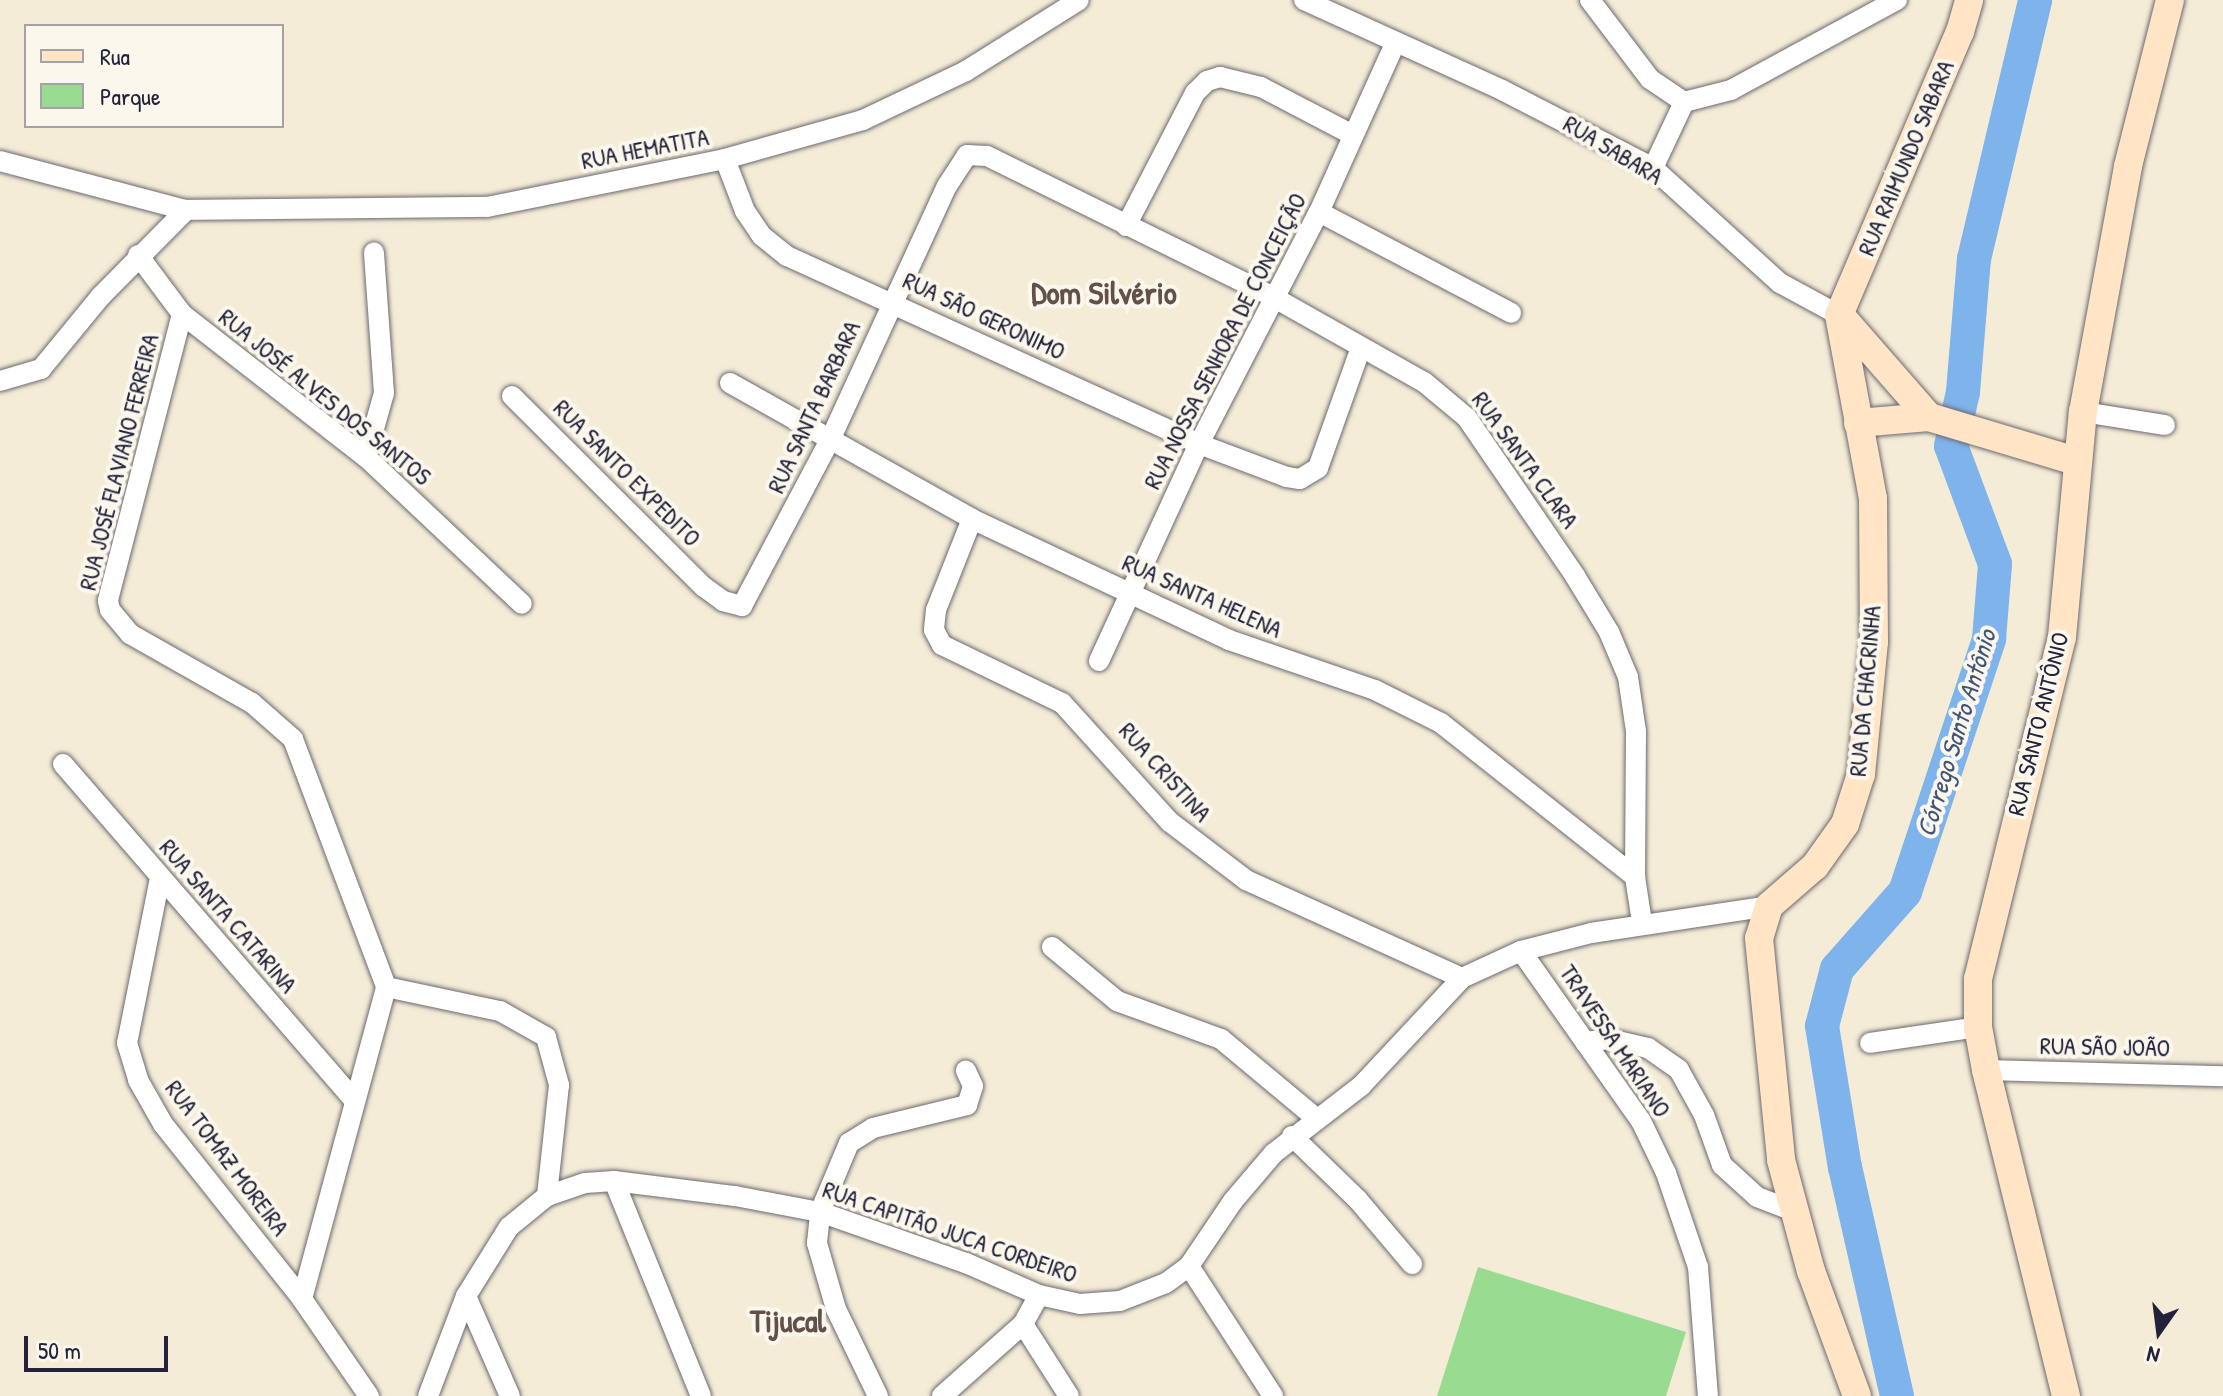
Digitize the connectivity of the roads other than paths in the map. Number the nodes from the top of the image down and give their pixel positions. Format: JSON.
{"nodes":[{"id":1,"x":1079,"y":0,"type":"edge"},
{"id":2,"x":1304,"y":0,"type":"edge"},
{"id":3,"x":1590,"y":0,"type":"edge"},
{"id":4,"x":1897,"y":0,"type":"edge"},
{"id":5,"x":1969,"y":0,"type":"edge"},
{"id":6,"x":2170,"y":0,"type":"edge"},
{"id":7,"x":1395,"y":44,"type":"junction"},
{"id":8,"x":1684,"y":102,"type":"junction"},
{"id":9,"x":1353,"y":135,"type":"junction"},
{"id":10,"x":725,"y":159,"type":"junction"},
{"id":11,"x":0,"y":161,"type":"edge"},
{"id":12,"x":1653,"y":168,"type":"junction"},
{"id":13,"x":947,"y":186,"type":"joint"},
{"id":14,"x":186,"y":210,"type":"junction"},
{"id":15,"x":1319,"y":212,"type":"junction"},
{"id":16,"x":1126,"y":226,"type":"junction"},
{"id":17,"x":374,"y":252,"type":"dead end"},
{"id":18,"x":138,"y":255,"type":"junction"},
{"id":19,"x":1273,"y":297,"type":"junction"},
{"id":20,"x":892,"y":301,"type":"junction"},
{"id":21,"x":1511,"y":313,"type":"dead end"},
{"id":22,"x":182,"y":314,"type":"junction"},
{"id":23,"x":1839,"y":315,"type":"junction"},
{"id":24,"x":1361,"y":347,"type":"junction"},
{"id":25,"x":0,"y":381,"type":"edge"},
{"id":26,"x":730,"y":383,"type":"dead end"},
{"id":27,"x":512,"y":396,"type":"dead end"},
{"id":28,"x":2083,"y":412,"type":"junction"},
{"id":29,"x":1934,"y":419,"type":"junction"},
{"id":30,"x":1858,"y":423,"type":"junction"},
{"id":31,"x":2165,"y":425,"type":"dead end"},
{"id":32,"x":830,"y":440,"type":"junction"},
{"id":33,"x":1199,"y":444,"type":"junction"},
{"id":34,"x":366,"y":457,"type":"junction"},
{"id":35,"x":2076,"y":461,"type":"junction"},
{"id":36,"x":972,"y":519,"type":"junction"},
{"id":37,"x":704,"y":587,"type":"joint"},
{"id":38,"x":1131,"y":593,"type":"junction"},
{"id":39,"x":522,"y":604,"type":"dead end"},
{"id":40,"x":1099,"y":661,"type":"dead end"},
{"id":41,"x":63,"y":764,"type":"dead end"},
{"id":42,"x":1635,"y":877,"type":"junction"},
{"id":43,"x":160,"y":878,"type":"junction"},
{"id":44,"x":1769,"y":906,"type":"junction"},
{"id":45,"x":1642,"y":922,"type":"junction"},
{"id":46,"x":1052,"y":947,"type":"dead end"},
{"id":47,"x":1521,"y":951,"type":"junction"},
{"id":48,"x":1462,"y":978,"type":"junction"},
{"id":49,"x":386,"y":987,"type":"junction"},
{"id":50,"x":1978,"y":1027,"type":"junction"},
{"id":51,"x":1585,"y":1042,"type":"junction"},
{"id":52,"x":1870,"y":1043,"type":"dead end"},
{"id":53,"x":1986,"y":1070,"type":"junction"},
{"id":54,"x":966,"y":1071,"type":"dead end"},
{"id":55,"x":2223,"y":1076,"type":"edge"},
{"id":56,"x":355,"y":1101,"type":"junction"},
{"id":57,"x":1317,"y":1119,"type":"junction"},
{"id":58,"x":1292,"y":1136,"type":"junction"},
{"id":59,"x":614,"y":1181,"type":"junction"},
{"id":60,"x":547,"y":1196,"type":"junction"},
{"id":61,"x":1794,"y":1211,"type":"junction"},
{"id":62,"x":820,"y":1212,"type":"junction"},
{"id":63,"x":1412,"y":1264,"type":"dead end"},
{"id":64,"x":1189,"y":1266,"type":"junction"},
{"id":65,"x":1039,"y":1295,"type":"junction"},
{"id":66,"x":466,"y":1296,"type":"junction"},
{"id":67,"x":302,"y":1299,"type":"junction"},
{"id":68,"x":1023,"y":1324,"type":"junction"},
{"id":69,"x":369,"y":1396,"type":"edge"},
{"id":70,"x":428,"y":1396,"type":"edge"},
{"id":71,"x":510,"y":1396,"type":"edge"},
{"id":72,"x":701,"y":1396,"type":"edge"},
{"id":73,"x":878,"y":1396,"type":"edge"},
{"id":74,"x":942,"y":1396,"type":"edge"},
{"id":75,"x":1069,"y":1396,"type":"edge"},
{"id":76,"x":1273,"y":1396,"type":"edge"},
{"id":77,"x":1708,"y":1396,"type":"edge"},
{"id":78,"x":1857,"y":1396,"type":"edge"},
{"id":79,"x":2066,"y":1396,"type":"edge"}],
"edges":[{"from":1,"to":10,"type":"street","name":"RUA HEMATITA"},
{"from":2,"to":7,"type":"street","name":"RUA SABARA"},
{"from":3,"to":8,"type":"street"},
{"from":4,"to":8,"type":"street"},
{"from":5,"to":23,"type":"main road","name":"RUA RAIMUNDO SABARA"},
{"from":6,"to":28,"type":"main road","name":"RUA SANTO ANTÔNIO"},
{"from":7,"to":9,"type":"street","name":"RUA NOSSA SENHORA DE CONCEIÇÃO"},
{"from":7,"to":12,"type":"street","name":"RUA SABARA"},
{"from":8,"to":12,"type":"street"},
{"from":9,"to":15,"type":"street","name":"RUA NOSSA SENHORA DE CONCEIÇÃO"},
{"from":9,"to":16,"type":"street"},
{"from":10,"to":14,"type":"street","name":"RUA HEMATITA"},
{"from":10,"to":20,"type":"street","name":"RUA SÃO GERONIMO"},
{"from":11,"to":14,"type":"street","name":"RUA HEMATITA"},
{"from":12,"to":23,"type":"street","name":"RUA SABARA"},
{"from":13,"to":16,"type":"street","name":"RUA SANTA CLARA"},
{"from":13,"to":20,"type":"street","name":"RUA SANTA BARBARA"},
{"from":14,"to":18,"type":"street"},
{"from":15,"to":19,"type":"street","name":"RUA NOSSA SENHORA DE CONCEIÇÃO"},
{"from":15,"to":21,"type":"street"},
{"from":16,"to":19,"type":"street","name":"RUA SANTA CLARA"},
{"from":17,"to":34,"type":"street"},
{"from":18,"to":22,"type":"street","name":"RUA JOSÉ ALVES DOS SANTOS"},
{"from":18,"to":25,"type":"street"},
{"from":19,"to":24,"type":"street","name":"RUA SANTA CLARA"},
{"from":19,"to":33,"type":"street","name":"RUA NOSSA SENHORA DE CONCEIÇÃO"},
{"from":20,"to":32,"type":"street","name":"RUA SANTA BARBARA"},
{"from":20,"to":33,"type":"street","name":"RUA SÃO GERONIMO"},
{"from":22,"to":34,"type":"street","name":"RUA JOSÉ ALVES DOS SANTOS"},
{"from":22,"to":49,"type":"street","name":"RUA JOSÉ FLAVIANO FERREIRA"},
{"from":23,"to":29,"type":"main road"},
{"from":23,"to":30,"type":"main road"},
{"from":24,"to":33,"type":"street","name":"RUA SÃO GERONIMO"},
{"from":24,"to":42,"type":"street","name":"RUA SANTA CLARA"},
{"from":26,"to":32,"type":"street","name":"RUA SANTA HELENA"},
{"from":27,"to":37,"type":"street","name":"RUA SANTO EXPEDITO"},
{"from":28,"to":31,"type":"street"},
{"from":28,"to":35,"type":"main road","name":"RUA SANTO ANTÔNIO"},
{"from":29,"to":30,"type":"main road"},
{"from":29,"to":35,"type":"main road"},
{"from":30,"to":44,"type":"main road","name":"RUA DA CHACRINHA"},
{"from":32,"to":36,"type":"street","name":"RUA SANTA HELENA"},
{"from":32,"to":37,"type":"street","name":"RUA SANTA BARBARA"},
{"from":33,"to":38,"type":"street","name":"RUA NOSSA SENHORA DE CONCEIÇÃO"},
{"from":34,"to":39,"type":"street","name":"RUA JOSÉ ALVES DOS SANTOS"},
{"from":35,"to":50,"type":"main road","name":"RUA SANTO ANTÔNIO"},
{"from":36,"to":38,"type":"street","name":"RUA SANTA HELENA"},
{"from":36,"to":48,"type":"street","name":"RUA CRISTINA"},
{"from":38,"to":40,"type":"street","name":"RUA NOSSA SENHORA DE CONCEIÇÃO"},
{"from":38,"to":42,"type":"street","name":"RUA SANTA HELENA"},
{"from":41,"to":43,"type":"street","name":"RUA SANTA CATARINA"},
{"from":42,"to":45,"type":"street","name":"RUA SANTA CLARA"},
{"from":43,"to":56,"type":"street","name":"RUA SANTA CATARINA"},
{"from":43,"to":67,"type":"street","name":"RUA TOMAZ MOREIRA"},
{"from":44,"to":45,"type":"street","name":"RUA CAPITÃO JUCA CORDEIRO"},
{"from":44,"to":61,"type":"main road"},
{"from":45,"to":47,"type":"street","name":"RUA CAPITÃO JUCA CORDEIRO"},
{"from":46,"to":57,"type":"street"},
{"from":47,"to":48,"type":"street","name":"RUA CAPITÃO JUCA CORDEIRO"},
{"from":47,"to":51,"type":"street","name":"TRAVESSA MARIANO"},
{"from":48,"to":57,"type":"street","name":"RUA CAPITÃO JUCA CORDEIRO"},
{"from":49,"to":56,"type":"street"},
{"from":49,"to":60,"type":"street"},
{"from":50,"to":52,"type":"street"},
{"from":50,"to":53,"type":"main road","name":"RUA SANTO ANTÔNIO"},
{"from":51,"to":61,"type":"street"},
{"from":51,"to":77,"type":"street","name":"TRAVESSA MARIANO"},
{"from":53,"to":55,"type":"street","name":"RUA SÃO JOÃO"},
{"from":53,"to":79,"type":"main road","name":"RUA SANTO ANTÔNIO"},
{"from":54,"to":62,"type":"street"},
{"from":56,"to":67,"type":"street"},
{"from":57,"to":58,"type":"street","name":"RUA CAPITÃO JUCA CORDEIRO"},
{"from":58,"to":63,"type":"street"},
{"from":58,"to":64,"type":"street","name":"RUA CAPITÃO JUCA CORDEIRO"},
{"from":59,"to":60,"type":"street","name":"RUA CAPITÃO JUCA CORDEIRO"},
{"from":59,"to":62,"type":"street","name":"RUA CAPITÃO JUCA CORDEIRO"},
{"from":59,"to":72,"type":"street"},
{"from":60,"to":66,"type":"street","name":"RUA CAPITÃO JUCA CORDEIRO"},
{"from":61,"to":78,"type":"main road"},
{"from":62,"to":65,"type":"street","name":"RUA CAPITÃO JUCA CORDEIRO"},
{"from":62,"to":73,"type":"street"},
{"from":64,"to":65,"type":"street","name":"RUA CAPITÃO JUCA CORDEIRO"},
{"from":64,"to":76,"type":"street"},
{"from":65,"to":68,"type":"street"},
{"from":66,"to":70,"type":"street","name":"RUA CAPITÃO JUCA CORDEIRO"},
{"from":66,"to":71,"type":"street"},
{"from":67,"to":69,"type":"street","name":"RUA TOMAZ MOREIRA"},
{"from":68,"to":74,"type":"street"},
{"from":68,"to":75,"type":"street"}]}
